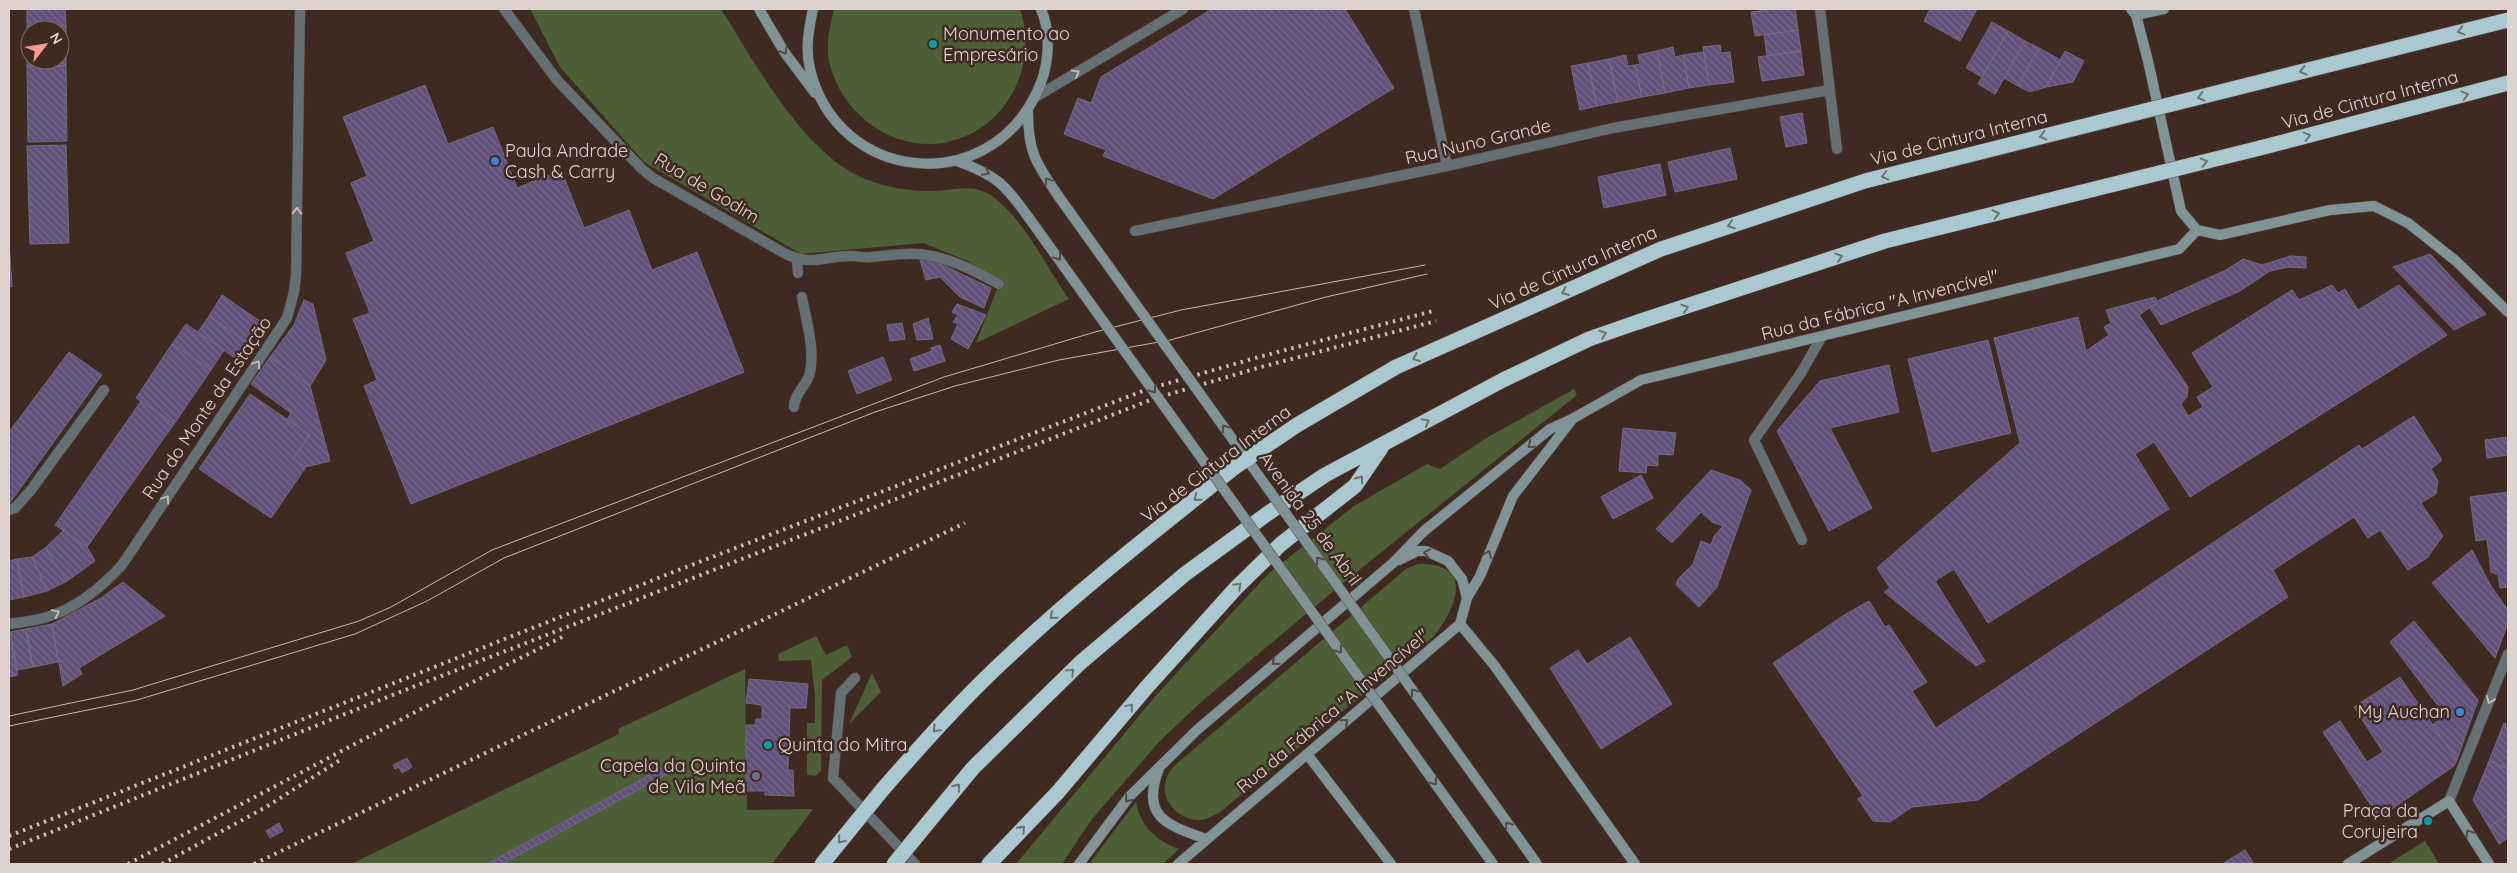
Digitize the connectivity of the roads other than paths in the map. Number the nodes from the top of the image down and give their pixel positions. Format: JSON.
{"nodes":[{"id":1,"x":300,"y":9,"type":"edge"},
{"id":2,"x":504,"y":9,"type":"edge"},
{"id":3,"x":759,"y":9,"type":"edge"},
{"id":4,"x":813,"y":9,"type":"edge"},
{"id":5,"x":1041,"y":9,"type":"edge"},
{"id":6,"x":1183,"y":9,"type":"edge"},
{"id":7,"x":1414,"y":9,"type":"edge"},
{"id":8,"x":1820,"y":9,"type":"edge"},
{"id":9,"x":2164,"y":9,"type":"edge"},
{"id":10,"x":2134,"y":12,"type":"edge"},
{"id":11,"x":2508,"y":20,"type":"edge"},
{"id":12,"x":2508,"y":83,"type":"edge"},
{"id":13,"x":1830,"y":90,"type":"junction"},
{"id":14,"x":1034,"y":98,"type":"junction"},
{"id":15,"x":821,"y":100,"type":"junction"},
{"id":16,"x":1028,"y":111,"type":"junction"},
{"id":17,"x":1837,"y":149,"type":"dead end"},
{"id":18,"x":957,"y":161,"type":"junction"},
{"id":19,"x":1447,"y":166,"type":"junction"},
{"id":20,"x":2197,"y":230,"type":"junction"},
{"id":21,"x":1135,"y":231,"type":"dead end"},
{"id":22,"x":797,"y":260,"type":"junction"},
{"id":23,"x":798,"y":273,"type":"dead end"},
{"id":24,"x":999,"y":284,"type":"dead end"},
{"id":25,"x":802,"y":297,"type":"dead end"},
{"id":26,"x":2508,"y":312,"type":"edge"},
{"id":27,"x":1822,"y":336,"type":"junction"},
{"id":28,"x":104,"y":390,"type":"dead end"},
{"id":29,"x":794,"y":407,"type":"dead end"},
{"id":30,"x":1572,"y":420,"type":"junction"},
{"id":31,"x":1383,"y":445,"type":"junction"},
{"id":32,"x":9,"y":510,"type":"edge"},
{"id":33,"x":1802,"y":540,"type":"dead end"},
{"id":34,"x":1392,"y":563,"type":"junction"},
{"id":35,"x":1467,"y":598,"type":"junction"},
{"id":36,"x":9,"y":624,"type":"edge"},
{"id":37,"x":1460,"y":624,"type":"junction"},
{"id":38,"x":2508,"y":654,"type":"edge"},
{"id":39,"x":855,"y":678,"type":"dead end"},
{"id":40,"x":1307,"y":754,"type":"junction"},
{"id":41,"x":1161,"y":763,"type":"junction"},
{"id":42,"x":2449,"y":801,"type":"junction"},
{"id":43,"x":1206,"y":839,"type":"junction"},
{"id":44,"x":822,"y":864,"type":"edge"},
{"id":45,"x":894,"y":864,"type":"edge"},
{"id":46,"x":915,"y":864,"type":"edge"},
{"id":47,"x":989,"y":864,"type":"edge"},
{"id":48,"x":1079,"y":864,"type":"edge"},
{"id":49,"x":1178,"y":864,"type":"edge"},
{"id":50,"x":1391,"y":864,"type":"edge"},
{"id":51,"x":1493,"y":864,"type":"edge"},
{"id":52,"x":1537,"y":864,"type":"edge"},
{"id":53,"x":1635,"y":864,"type":"edge"},
{"id":54,"x":2348,"y":864,"type":"edge"},
{"id":55,"x":2488,"y":864,"type":"edge"}],
"edges":[{"from":36,"to":1,"type":"street","name":"Rua do Monte da Estação","one_way":true},
{"from":2,"to":22,"type":"street","name":"Rua de Godim"},
{"from":3,"to":15,"type":"main road","one_way":true},
{"from":4,"to":15,"type":"main road"},
{"from":5,"to":14,"type":"main road"},
{"from":14,"to":6,"type":"street","one_way":true},
{"from":7,"to":19,"type":"street"},
{"from":8,"to":13,"type":"street"},
{"from":9,"to":10,"type":"main road"},
{"from":10,"to":20,"type":"main road"},
{"from":11,"to":44,"type":"highway","name":"Via de Cintura Interna","one_way":true,"bridge":true},
{"from":31,"to":12,"type":"highway","name":"Via de Cintura Interna","one_way":true,"bridge":true},
{"from":13,"to":17,"type":"street"},
{"from":13,"to":19,"type":"street","name":"Rua Nuno Grande"},
{"from":14,"to":16,"type":"main road"},
{"from":15,"to":18,"type":"main road"},
{"from":16,"to":18,"type":"main road"},
{"from":52,"to":16,"type":"main road","name":"Avenida 25 de Abril","one_way":true,"bridge":true},
{"from":18,"to":51,"type":"main road","one_way":true,"bridge":true},
{"from":19,"to":21,"type":"street","name":"Rua Nuno Grande"},
{"from":20,"to":26,"type":"main road"},
{"from":20,"to":27,"type":"main road","name":"Rua da Fábrica \"A Invencível\""},
{"from":22,"to":23,"type":"street"},
{"from":22,"to":24,"type":"street"},
{"from":25,"to":29,"type":"street"},
{"from":27,"to":30,"type":"main road","name":"Rua da Fábrica \"A Invencível\""},
{"from":27,"to":33,"type":"street"},
{"from":28,"to":32,"type":"street"},
{"from":30,"to":34,"type":"main road","name":"Rua da Fábrica \"A Invencível\"","one_way":true},
{"from":35,"to":30,"type":"main road","name":"Rua da Fábrica \"A Invencível\"","one_way":true},
{"from":45,"to":31,"type":"highway","name":"Via de Cintura Interna","one_way":true,"bridge":true},
{"from":47,"to":31,"type":"highway","one_way":true},
{"from":35,"to":34,"type":"main road","name":"Rua da Fábrica \"A Invencível\"","one_way":true},
{"from":34,"to":41,"type":"main road","name":"Rua da Fábrica \"A Invencível\"","one_way":true},
{"from":35,"to":37,"type":"main road","name":"Rua da Fábrica \"A Invencível\""},
{"from":40,"to":37,"type":"main road","name":"Rua da Fábrica \"A Invencível\"","one_way":true},
{"from":37,"to":53,"type":"main road"},
{"from":38,"to":42,"type":"street","one_way":true},
{"from":39,"to":46,"type":"street"},
{"from":40,"to":43,"type":"main road","name":"Rua da Fábrica \"A Invencível\""},
{"from":40,"to":50,"type":"main road"},
{"from":41,"to":43,"type":"main road","name":"Rua da Fábrica \"A Invencível\""},
{"from":41,"to":48,"type":"main road","name":"Rua da Fábrica \"A Invencível\"","one_way":true},
{"from":42,"to":54,"type":"main road"},
{"from":55,"to":42,"type":"main road","one_way":true},
{"from":43,"to":49,"type":"main road","name":"Rua da Fábrica \"A Invencível\""}]}
